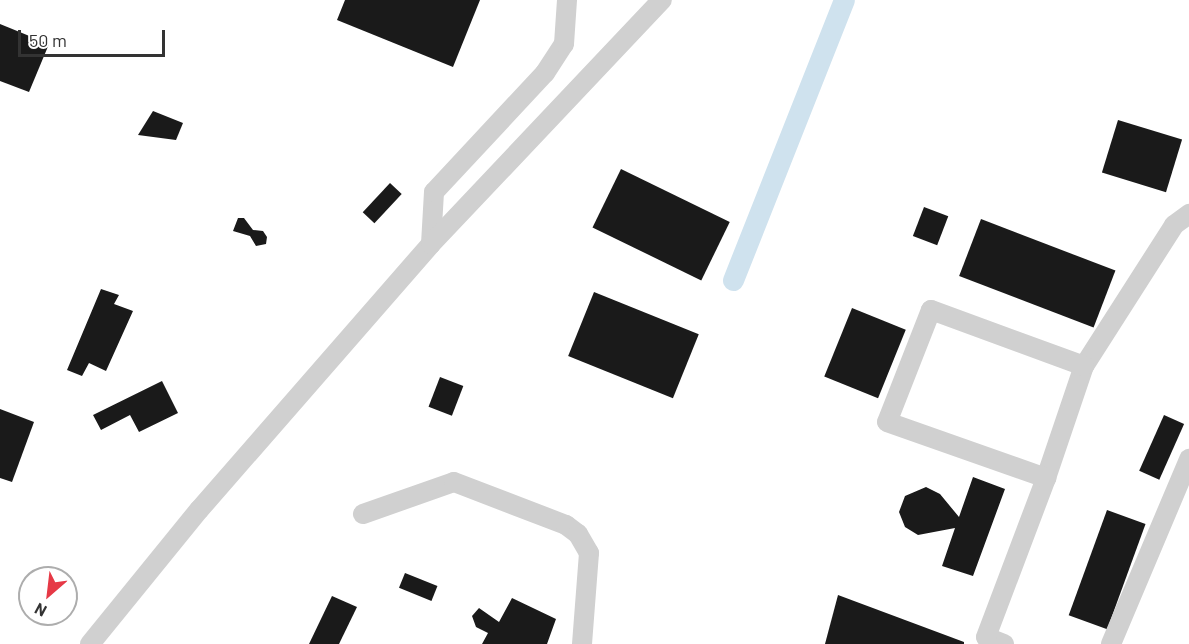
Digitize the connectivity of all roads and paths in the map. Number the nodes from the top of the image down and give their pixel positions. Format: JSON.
{"nodes":[{"id":1,"x":567,"y":0,"type":"edge"},
{"id":2,"x":662,"y":0,"type":"edge"},
{"id":3,"x":1189,"y":214,"type":"edge"},
{"id":4,"x":431,"y":244,"type":"junction"},
{"id":5,"x":1084,"y":366,"type":"junction"},
{"id":6,"x":1189,"y":459,"type":"edge"},
{"id":7,"x":1046,"y":478,"type":"junction"},
{"id":8,"x":363,"y":514,"type":"dead end"},
{"id":9,"x":90,"y":644,"type":"edge"},
{"id":10,"x":582,"y":644,"type":"edge"},
{"id":11,"x":1004,"y":644,"type":"edge"},
{"id":12,"x":1111,"y":644,"type":"edge"}],
"edges":[{"from":1,"to":4,"type":"street"},
{"from":2,"to":4,"type":"street"},
{"from":3,"to":5,"type":"street"},
{"from":4,"to":9,"type":"street"},
{"from":5,"to":7,"type":"street"},
{"from":5,"to":7,"type":"street"},
{"from":6,"to":12,"type":"street"},
{"from":7,"to":11,"type":"street"},
{"from":8,"to":10,"type":"street"}]}
